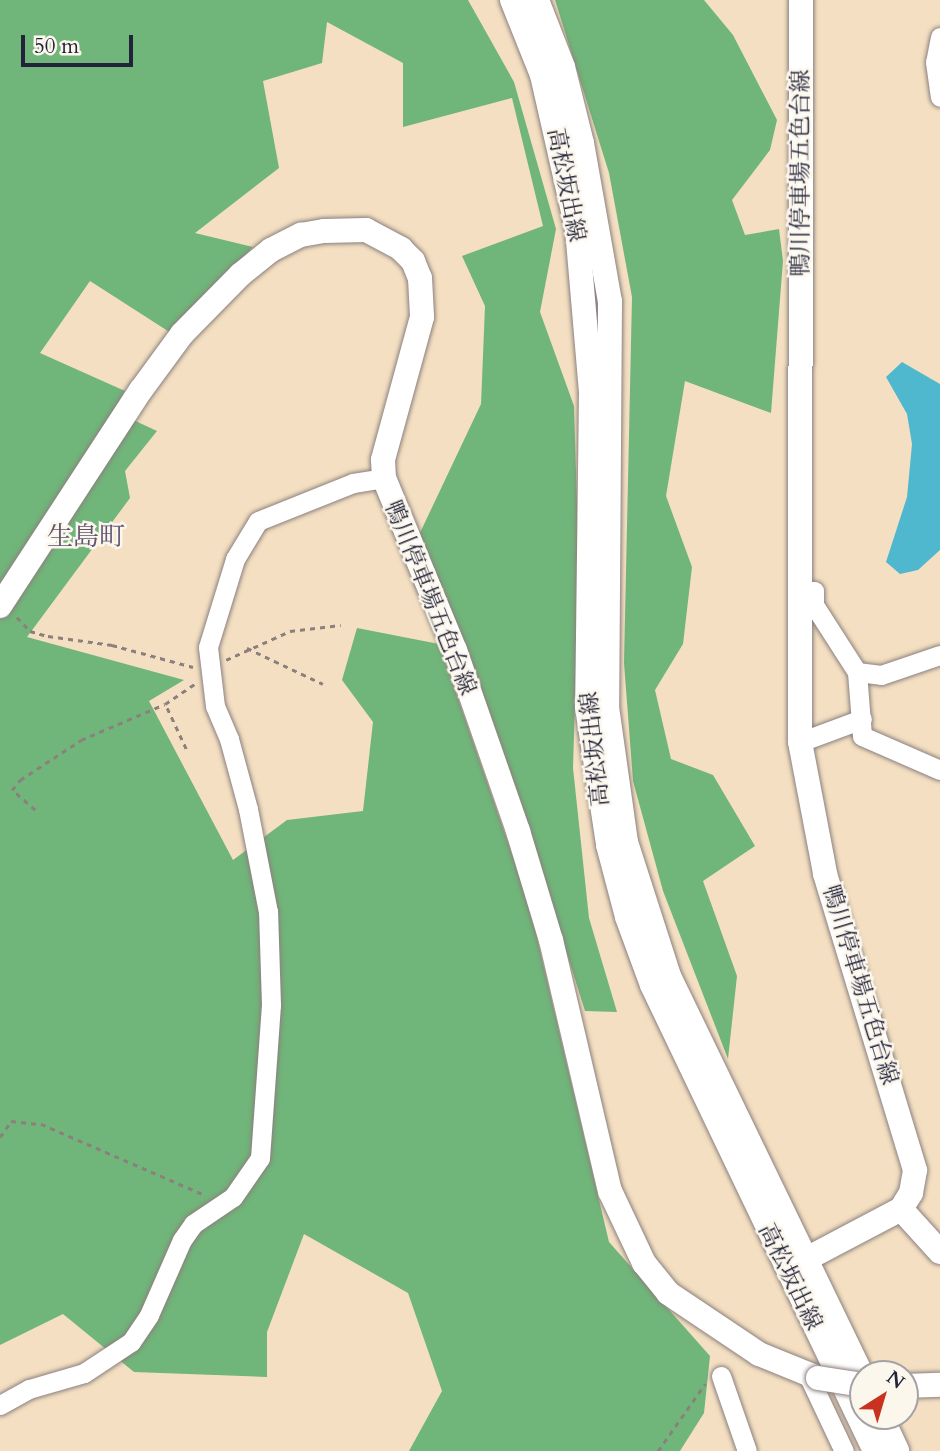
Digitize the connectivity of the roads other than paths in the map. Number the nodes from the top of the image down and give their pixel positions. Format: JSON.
{"nodes":[{"id":1,"x":512,"y":0,"type":"edge"},
{"id":2,"x":537,"y":0,"type":"edge"},
{"id":3,"x":801,"y":0,"type":"edge"},
{"id":4,"x":940,"y":37,"type":"edge"},
{"id":5,"x":940,"y":97,"type":"edge"},
{"id":6,"x":383,"y":478,"type":"junction"},
{"id":7,"x":798,"y":591,"type":"junction"},
{"id":8,"x":2,"y":603,"type":"edge"},
{"id":9,"x":940,"y":655,"type":"edge"},
{"id":10,"x":857,"y":672,"type":"junction"},
{"id":11,"x":862,"y":719,"type":"junction"},
{"id":12,"x":800,"y":742,"type":"junction"},
{"id":13,"x":940,"y":770,"type":"edge"},
{"id":14,"x":901,"y":1209,"type":"junction"},
{"id":15,"x":940,"y":1252,"type":"edge"},
{"id":16,"x":796,"y":1264,"type":"junction"},
{"id":17,"x":853,"y":1360,"type":"edge"},
{"id":18,"x":721,"y":1376,"type":"road end"},
{"id":19,"x":813,"y":1376,"type":"junction"},
{"id":20,"x":849,"y":1382,"type":"edge"},
{"id":21,"x":940,"y":1385,"type":"edge"},
{"id":22,"x":919,"y":1386,"type":"edge"},
{"id":23,"x":0,"y":1405,"type":"edge"},
{"id":24,"x":887,"y":1430,"type":"edge"},
{"id":25,"x":747,"y":1451,"type":"edge"},
{"id":26,"x":844,"y":1451,"type":"edge"},
{"id":27,"x":875,"y":1451,"type":"edge"},
{"id":28,"x":897,"y":1451,"type":"edge"}],
"edges":[{"from":1,"to":16,"type":"main road","name":"高松坂出線"},
{"from":2,"to":16,"type":"main road","name":"高松坂出線"},
{"from":3,"to":7,"type":"main road","name":"鴨川停車場五色台線"},
{"from":4,"to":5,"type":"street"},
{"from":6,"to":8,"type":"main road","name":"鴨川停車場五色台線"},
{"from":6,"to":19,"type":"main road","name":"鴨川停車場五色台線"},
{"from":6,"to":23,"type":"street"},
{"from":7,"to":10,"type":"street"},
{"from":7,"to":12,"type":"main road","name":"鴨川停車場五色台線"},
{"from":9,"to":10,"type":"street"},
{"from":10,"to":11,"type":"street"},
{"from":11,"to":12,"type":"street"},
{"from":11,"to":13,"type":"street"},
{"from":12,"to":14,"type":"main road","name":"鴨川停車場五色台線"},
{"from":14,"to":15,"type":"main road"},
{"from":14,"to":16,"type":"main road"},
{"from":16,"to":17,"type":"main road","name":"高松坂出線"},
{"from":16,"to":27,"type":"main road","name":"高松坂出線"},
{"from":18,"to":25,"type":"street"},
{"from":19,"to":20,"type":"main road","name":"鴨川停車場五色台線","bridge":true},
{"from":19,"to":26,"type":"street"},
{"from":21,"to":22,"type":"main road"},
{"from":24,"to":28,"type":"main road"}]}
